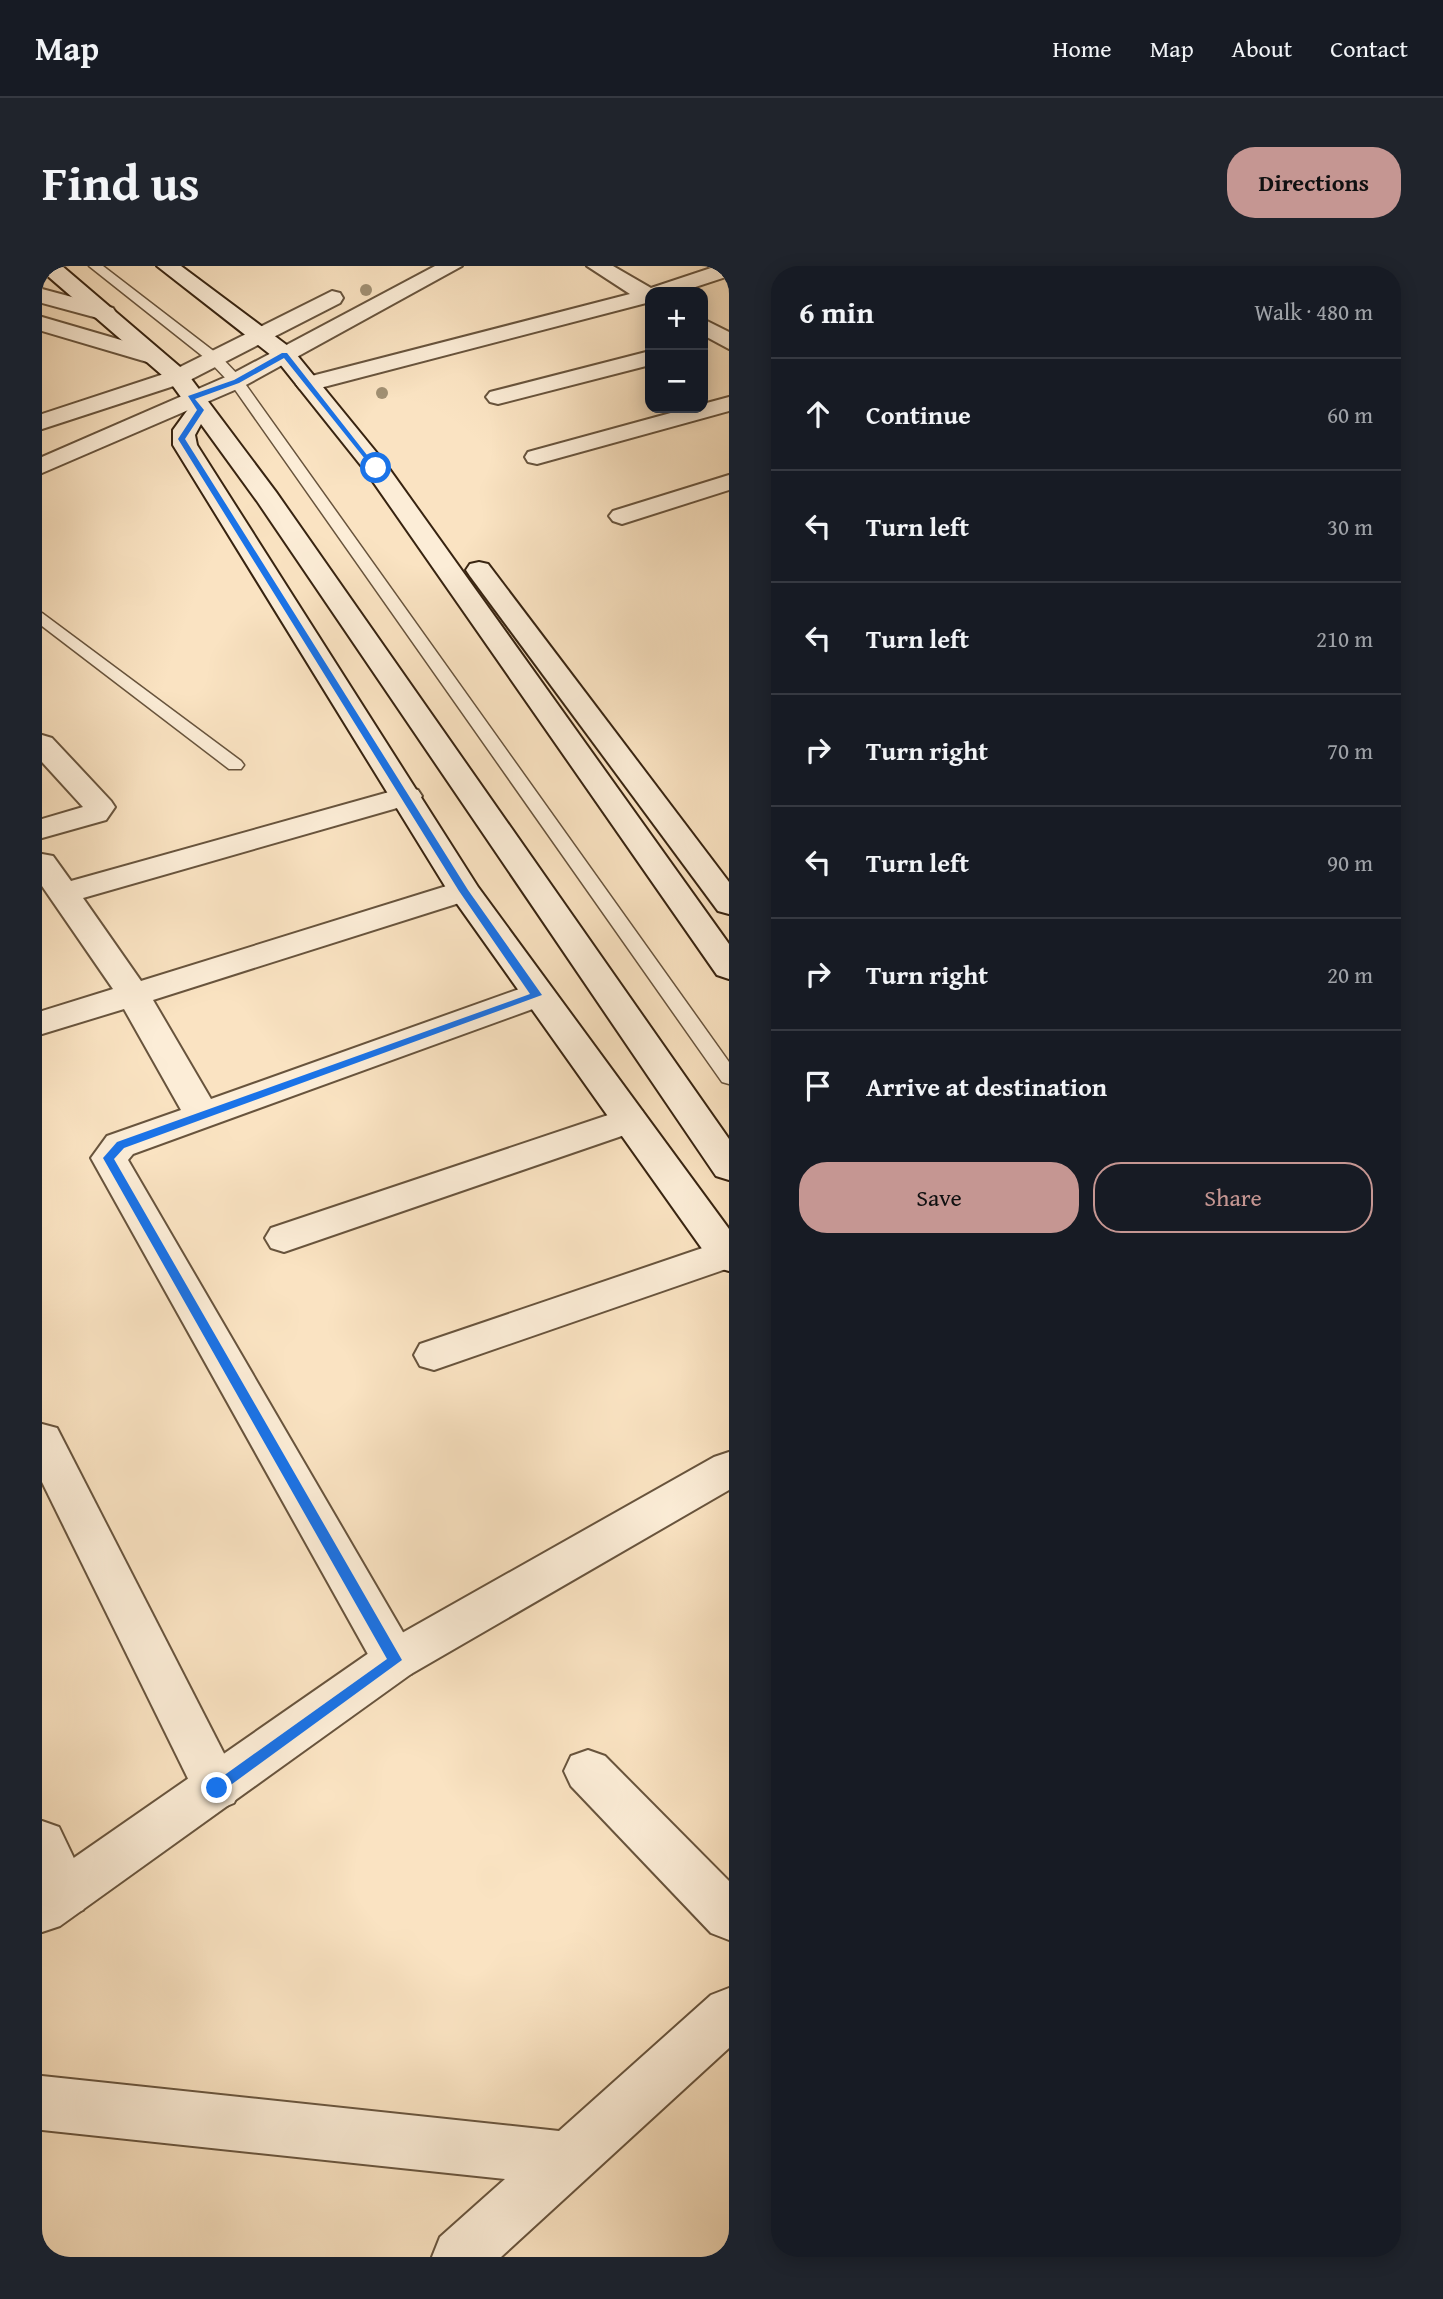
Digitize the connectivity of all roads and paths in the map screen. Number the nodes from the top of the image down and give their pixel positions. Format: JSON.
{"nodes":[{"id":1,"x":49,"y":266,"type":"edge"},
{"id":2,"x":95,"y":266,"type":"edge"},
{"id":3,"x":168,"y":266,"type":"edge"},
{"id":4,"x":183,"y":266,"type":"edge"},
{"id":5,"x":451,"y":266,"type":"edge"},
{"id":6,"x":598,"y":266,"type":"edge"},
{"id":7,"x":729,"y":269,"type":"edge"},
{"id":8,"x":356,"y":286,"type":"dead end"},
{"id":9,"x":674,"y":287,"type":"edge"},
{"id":10,"x":645,"y":292,"type":"edge"},
{"id":11,"x":204,"y":294,"type":"junction"},
{"id":12,"x":42,"y":296,"type":"edge"},
{"id":13,"x":645,"y":296,"type":"edge"},
{"id":14,"x":105,"y":313,"type":"junction"},
{"id":15,"x":42,"y":324,"type":"edge"},
{"id":16,"x":258,"y":337,"type":"junction"},
{"id":17,"x":285,"y":354,"type":"junction"},
{"id":18,"x":154,"y":357,"type":"junction"},
{"id":19,"x":215,"y":359,"type":"junction"},
{"id":20,"x":645,"y":359,"type":"edge"},
{"id":21,"x":236,"y":381,"type":"junction"},
{"id":22,"x":314,"y":392,"type":"junction"},
{"id":23,"x":190,"y":395,"type":"junction"},
{"id":24,"x":498,"y":397,"type":"dead end"},
{"id":25,"x":729,"y":404,"type":"edge"},
{"id":26,"x":42,"y":422,"type":"edge"},
{"id":27,"x":537,"y":457,"type":"dead end"},
{"id":28,"x":42,"y":466,"type":"edge"},
{"id":29,"x":729,"y":482,"type":"edge"},
{"id":30,"x":622,"y":516,"type":"dead end"},
{"id":31,"x":42,"y":618,"type":"edge"},
{"id":32,"x":42,"y":744,"type":"edge"},
{"id":33,"x":235,"y":765,"type":"dead end"},
{"id":34,"x":407,"y":796,"type":"junction"},
{"id":35,"x":42,"y":828,"type":"edge"},
{"id":36,"x":42,"y":863,"type":"edge"},
{"id":37,"x":464,"y":891,"type":"junction"},
{"id":38,"x":64,"y":893,"type":"junction"},
{"id":39,"x":729,"y":904,"type":"edge"},
{"id":40,"x":729,"y":968,"type":"edge"},
{"id":41,"x":133,"y":994,"type":"junction"},
{"id":42,"x":537,"y":995,"type":"junction"},
{"id":43,"x":42,"y":1023,"type":"edge"},
{"id":44,"x":729,"y":1077,"type":"edge"},
{"id":45,"x":202,"y":1115,"type":"junction"},
{"id":46,"x":629,"y":1120,"type":"junction"},
{"id":47,"x":729,"y":1167,"type":"edge"},
{"id":48,"x":285,"y":1238,"type":"dead end"},
{"id":49,"x":727,"y":1255,"type":"edge"},
{"id":50,"x":434,"y":1355,"type":"dead end"},
{"id":51,"x":42,"y":1440,"type":"edge"},
{"id":52,"x":729,"y":1469,"type":"edge"},
{"id":53,"x":395,"y":1660,"type":"junction"},
{"id":54,"x":588,"y":1771,"type":"dead end"},
{"id":55,"x":217,"y":1788,"type":"junction"},
{"id":56,"x":42,"y":1843,"type":"edge"},
{"id":57,"x":54,"y":1902,"type":"edge"},
{"id":58,"x":729,"y":1916,"type":"edge"},
{"id":59,"x":729,"y":2013,"type":"edge"},
{"id":60,"x":42,"y":2103,"type":"edge"},
{"id":61,"x":569,"y":2159,"type":"junction"},
{"id":62,"x":478,"y":2250,"type":"edge"}],
"edges":[{"from":1,"to":14,"type":"street"},
{"from":2,"to":19,"type":"lane"},
{"from":3,"to":11,"type":"street"},
{"from":4,"to":11,"type":"street"},
{"from":5,"to":17,"type":"street"},
{"from":6,"to":10,"type":"street"},
{"from":7,"to":9,"type":"street"},
{"from":8,"to":16,"type":"street"},
{"from":11,"to":16,"type":"street"},
{"from":12,"to":14,"type":"street"},
{"from":13,"to":22,"type":"street"},
{"from":14,"to":18,"type":"street"},
{"from":15,"to":18,"type":"street"},
{"from":16,"to":17,"type":"street"},
{"from":16,"to":19,"type":"street"},
{"from":17,"to":21,"type":"street"},
{"from":17,"to":22,"type":"street"},
{"from":18,"to":23,"type":"street"},
{"from":19,"to":21,"type":"lane"},
{"from":19,"to":23,"type":"street"},
{"from":20,"to":24,"type":"street"},
{"from":21,"to":23,"type":"street"},
{"from":21,"to":44,"type":"lane"},
{"from":22,"to":39,"type":"street"},
{"from":22,"to":40,"type":"street"},
{"from":23,"to":26,"type":"street"},
{"from":23,"to":28,"type":"street"},
{"from":23,"to":34,"type":"street"},
{"from":23,"to":47,"type":"street"},
{"from":25,"to":27,"type":"street"},
{"from":29,"to":30,"type":"street"},
{"from":31,"to":33,"type":"lane"},
{"from":32,"to":35,"type":"street"},
{"from":34,"to":37,"type":"street"},
{"from":34,"to":38,"type":"street"},
{"from":36,"to":38,"type":"street"},
{"from":37,"to":41,"type":"street"},
{"from":37,"to":42,"type":"street"},
{"from":38,"to":41,"type":"street"},
{"from":41,"to":43,"type":"street"},
{"from":41,"to":45,"type":"street"},
{"from":42,"to":45,"type":"street"},
{"from":42,"to":46,"type":"street"},
{"from":45,"to":53,"type":"street"},
{"from":46,"to":48,"type":"street"},
{"from":46,"to":49,"type":"street"},
{"from":49,"to":50,"type":"street"},
{"from":51,"to":55,"type":"street"},
{"from":52,"to":53,"type":"street"},
{"from":53,"to":55,"type":"street"},
{"from":54,"to":58,"type":"street"},
{"from":55,"to":57,"type":"street"},
{"from":56,"to":57,"type":"street"},
{"from":59,"to":61,"type":"street"},
{"from":60,"to":61,"type":"street"},
{"from":61,"to":62,"type":"street"}]}
